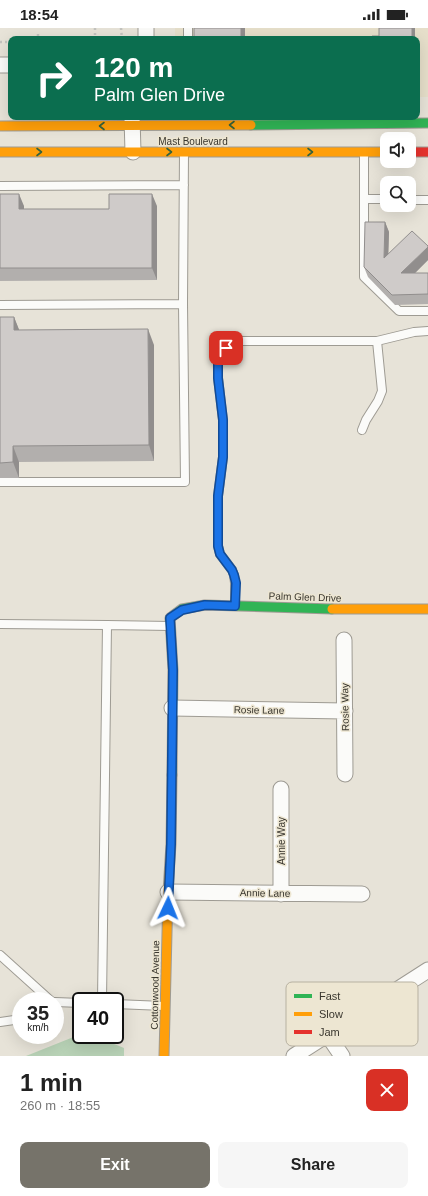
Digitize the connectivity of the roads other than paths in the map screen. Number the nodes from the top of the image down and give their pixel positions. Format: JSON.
{"nodes":[{"id":1,"x":132,"y":122,"type":"edge"},
{"id":2,"x":428,"y":123,"type":"edge"},
{"id":3,"x":0,"y":126,"type":"edge"},
{"id":4,"x":0,"y":152,"type":"edge"},
{"id":5,"x":133,"y":152,"type":"junction"},
{"id":6,"x":184,"y":152,"type":"junction"},
{"id":7,"x":364,"y":152,"type":"junction"},
{"id":8,"x":380,"y":152,"type":"edge"},
{"id":9,"x":416,"y":152,"type":"edge"},
{"id":10,"x":428,"y":152,"type":"edge"},
{"id":11,"x":184,"y":185,"type":"junction"},
{"id":12,"x":0,"y":186,"type":"edge"},
{"id":13,"x":364,"y":199,"type":"junction"},
{"id":14,"x":380,"y":199,"type":"edge"},
{"id":15,"x":416,"y":200,"type":"edge"},
{"id":16,"x":428,"y":200,"type":"edge"},
{"id":17,"x":183,"y":304,"type":"junction"},
{"id":18,"x":0,"y":305,"type":"edge"},
{"id":19,"x":428,"y":311,"type":"edge"},
{"id":20,"x":428,"y":331,"type":"edge"},
{"id":21,"x":377,"y":341,"type":"junction"},
{"id":22,"x":362,"y":430,"type":"dead end"},
{"id":23,"x":0,"y":482,"type":"edge"},
{"id":24,"x":235,"y":606,"type":"junction"},
{"id":25,"x":428,"y":609,"type":"edge"},
{"id":26,"x":0,"y":624,"type":"edge"},
{"id":27,"x":107,"y":625,"type":"junction"},
{"id":28,"x":171,"y":626,"type":"junction"},
{"id":29,"x":344,"y":640,"type":"dead end"},
{"id":30,"x":172,"y":708,"type":"junction"},
{"id":31,"x":345,"y":711,"type":"junction"},
{"id":32,"x":345,"y":774,"type":"dead end"},
{"id":33,"x":281,"y":789,"type":"dead end"},
{"id":34,"x":168,"y":892,"type":"junction"},
{"id":35,"x":281,"y":894,"type":"junction"},
{"id":36,"x":362,"y":894,"type":"dead end"},
{"id":37,"x":0,"y":956,"type":"edge"},
{"id":38,"x":428,"y":970,"type":"edge"},
{"id":39,"x":409,"y":982,"type":"edge"},
{"id":40,"x":41,"y":992,"type":"edge"},
{"id":41,"x":102,"y":992,"type":"edge"},
{"id":42,"x":124,"y":1004,"type":"edge"},
{"id":43,"x":166,"y":1006,"type":"junction"},
{"id":44,"x":12,"y":1020,"type":"edge"},
{"id":45,"x":0,"y":1022,"type":"edge"},
{"id":46,"x":309,"y":1046,"type":"edge"},
{"id":47,"x":335,"y":1046,"type":"edge"},
{"id":48,"x":164,"y":1056,"type":"edge"},
{"id":49,"x":294,"y":1056,"type":"edge"},
{"id":50,"x":342,"y":1056,"type":"edge"}],
"edges":[{"from":2,"to":1,"type":"main road","name":"Mast Boulevard","one_way":true},
{"from":1,"to":3,"type":"main road","name":"Mast Boulevard","one_way":true},
{"from":1,"to":5,"type":"street"},
{"from":4,"to":5,"type":"main road","name":"Mast Boulevard","one_way":true},
{"from":5,"to":6,"type":"main road","name":"Mast Boulevard","one_way":true},
{"from":6,"to":7,"type":"main road","name":"Mast Boulevard","one_way":true},
{"from":6,"to":11,"type":"lane"},
{"from":7,"to":8,"type":"main road","name":"Mast Boulevard"},
{"from":7,"to":13,"type":"lane"},
{"from":9,"to":10,"type":"main road"},
{"from":11,"to":12,"type":"lane"},
{"from":11,"to":17,"type":"lane"},
{"from":13,"to":14,"type":"lane"},
{"from":13,"to":19,"type":"lane"},
{"from":15,"to":16,"type":"lane"},
{"from":17,"to":18,"type":"lane"},
{"from":17,"to":23,"type":"lane"},
{"from":20,"to":21,"type":"lane"},
{"from":21,"to":22,"type":"lane"},
{"from":21,"to":24,"type":"lane"},
{"from":24,"to":25,"type":"main road","name":"Palm Glen Drive"},
{"from":24,"to":28,"type":"main road","name":"Palm Glen Drive"},
{"from":26,"to":27,"type":"lane"},
{"from":27,"to":28,"type":"lane"},
{"from":27,"to":41,"type":"lane"},
{"from":28,"to":30,"type":"main road","name":"Cottonwood Avenue"},
{"from":29,"to":31,"type":"street","name":"Rosie Way"},
{"from":30,"to":31,"type":"street","name":"Rosie Lane"},
{"from":30,"to":34,"type":"main road","name":"Cottonwood Avenue"},
{"from":31,"to":32,"type":"street","name":"Rosie Way"},
{"from":33,"to":35,"type":"street","name":"Annie Way"},
{"from":34,"to":35,"type":"street","name":"Annie Lane"},
{"from":34,"to":43,"type":"main road","name":"Cottonwood Avenue"},
{"from":35,"to":36,"type":"street","name":"Annie Lane"},
{"from":37,"to":40,"type":"lane"},
{"from":38,"to":39,"type":"street"},
{"from":42,"to":43,"type":"lane"},
{"from":43,"to":48,"type":"main road","name":"Cottonwood Avenue"},
{"from":44,"to":45,"type":"lane"},
{"from":46,"to":49,"type":"street"},
{"from":47,"to":50,"type":"street"}]}
